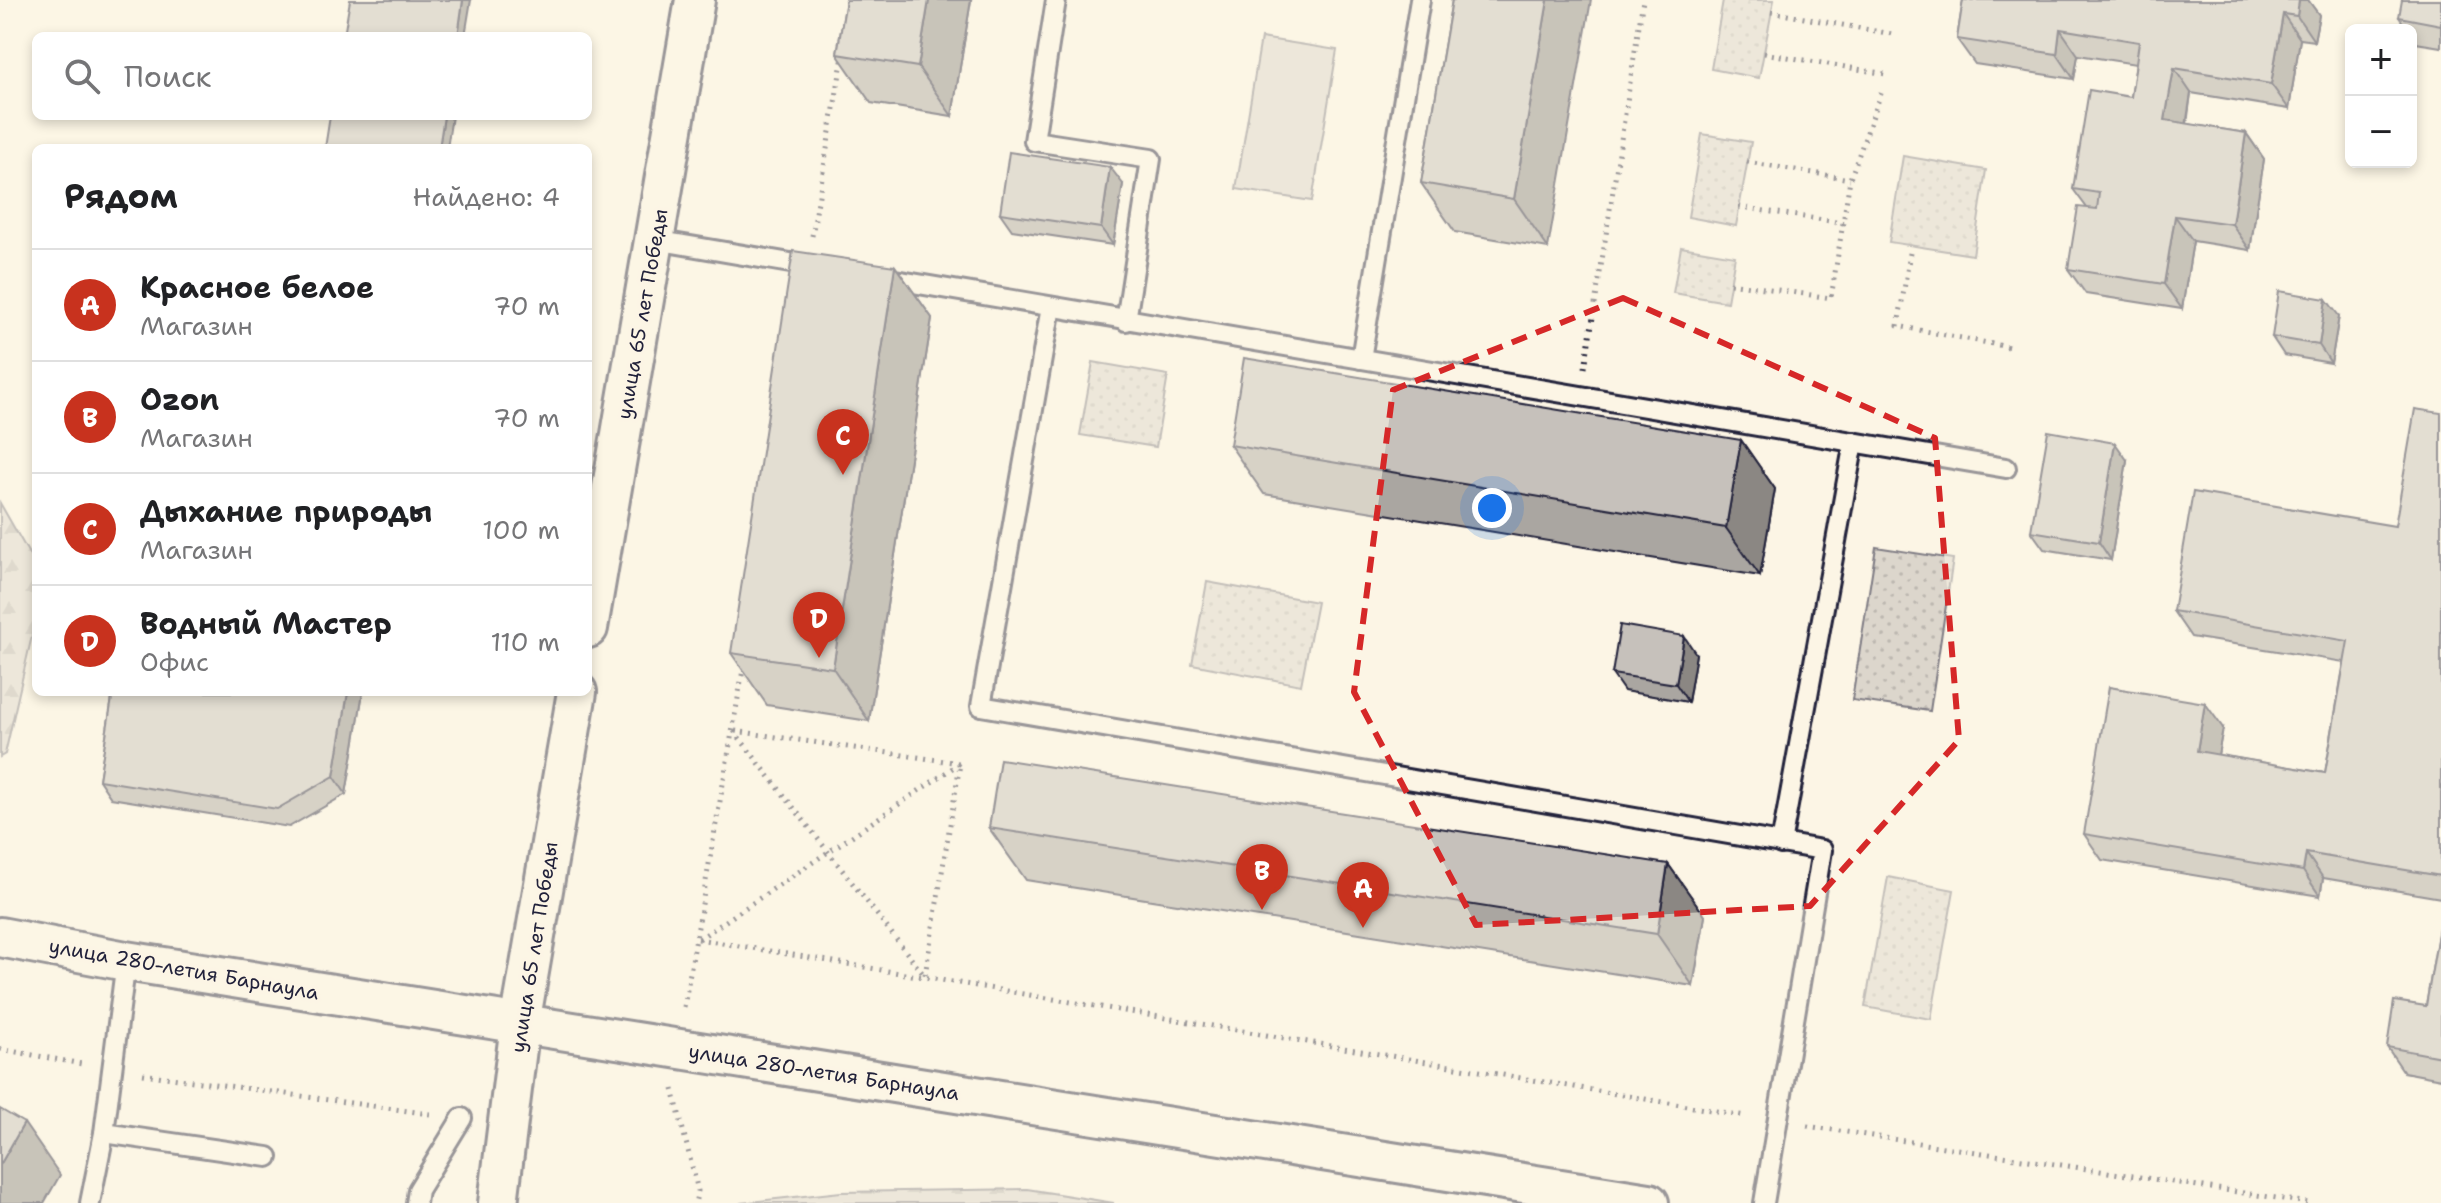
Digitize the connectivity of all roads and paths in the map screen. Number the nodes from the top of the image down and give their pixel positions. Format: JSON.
{"nodes":[{"id":1,"x":695,"y":0,"type":"edge"},
{"id":2,"x":1056,"y":0,"type":"edge"},
{"id":3,"x":1420,"y":0,"type":"edge"},
{"id":4,"x":1643,"y":0,"type":"edge"},
{"id":5,"x":1771,"y":12,"type":"dead end"},
{"id":6,"x":1892,"y":34,"type":"dead end"},
{"id":7,"x":844,"y":47,"type":"edge"},
{"id":8,"x":1764,"y":53,"type":"dead end"},
{"id":9,"x":1886,"y":74,"type":"dead end"},
{"id":10,"x":1883,"y":88,"type":"dead end"},
{"id":11,"x":1747,"y":162,"type":"dead end"},
{"id":12,"x":1850,"y":179,"type":"junction"},
{"id":13,"x":1739,"y":207,"type":"dead end"},
{"id":14,"x":1843,"y":223,"type":"junction"},
{"id":15,"x":655,"y":240,"type":"junction"},
{"id":16,"x":1910,"y":253,"type":"dead end"},
{"id":17,"x":806,"y":265,"type":"junction"},
{"id":18,"x":837,"y":271,"type":"edge"},
{"id":19,"x":868,"y":276,"type":"edge"},
{"id":20,"x":1730,"y":283,"type":"dead end"},
{"id":21,"x":1051,"y":307,"type":"junction"},
{"id":22,"x":1126,"y":321,"type":"junction"},
{"id":23,"x":2009,"y":347,"type":"dead end"},
{"id":24,"x":1361,"y":359,"type":"junction"},
{"id":25,"x":1581,"y":397,"type":"junction"},
{"id":26,"x":1854,"y":442,"type":"junction"},
{"id":27,"x":2006,"y":468,"type":"dead end"},
{"id":28,"x":592,"y":605,"type":"edge"},
{"id":29,"x":746,"y":653,"type":"edge"},
{"id":30,"x":576,"y":696,"type":"edge"},
{"id":31,"x":734,"y":731,"type":"junction"},
{"id":32,"x":960,"y":763,"type":"junction"},
{"id":33,"x":1781,"y":844,"type":"junction"},
{"id":34,"x":828,"y":852,"type":"junction"},
{"id":35,"x":0,"y":937,"type":"edge"},
{"id":36,"x":698,"y":939,"type":"junction"},
{"id":37,"x":126,"y":961,"type":"junction"},
{"id":38,"x":925,"y":976,"type":"junction"},
{"id":39,"x":684,"y":1007,"type":"dead end"},
{"id":40,"x":520,"y":1024,"type":"junction"},
{"id":41,"x":0,"y":1049,"type":"edge"},
{"id":42,"x":113,"y":1070,"type":"junction"},
{"id":43,"x":672,"y":1085,"type":"dead end"},
{"id":44,"x":462,"y":1118,"type":"joint"},
{"id":45,"x":1778,"y":1122,"type":"junction"},
{"id":46,"x":104,"y":1133,"type":"junction"},
{"id":47,"x":268,"y":1157,"type":"dead end"},
{"id":48,"x":90,"y":1203,"type":"edge"},
{"id":49,"x":416,"y":1203,"type":"edge"},
{"id":50,"x":498,"y":1203,"type":"edge"},
{"id":51,"x":695,"y":1203,"type":"edge"},
{"id":52,"x":1649,"y":1203,"type":"edge"},
{"id":53,"x":1764,"y":1203,"type":"edge"},
{"id":54,"x":2309,"y":1203,"type":"edge"}],
"edges":[{"from":1,"to":15,"type":"street","name":"улица 65 лет Победы"},
{"from":2,"to":22,"type":"lane"},
{"from":3,"to":24,"type":"lane"},
{"from":4,"to":25,"type":"path"},
{"from":5,"to":6,"type":"path"},
{"from":7,"to":17,"type":"path"},
{"from":8,"to":9,"type":"path"},
{"from":10,"to":12,"type":"path"},
{"from":11,"to":12,"type":"path"},
{"from":12,"to":14,"type":"path"},
{"from":13,"to":14,"type":"path"},
{"from":14,"to":20,"type":"path"},
{"from":15,"to":17,"type":"lane"},
{"from":15,"to":28,"type":"street","name":"улица 65 лет Победы"},
{"from":16,"to":23,"type":"path"},
{"from":17,"to":18,"type":"lane"},
{"from":19,"to":21,"type":"lane"},
{"from":21,"to":22,"type":"lane"},
{"from":21,"to":33,"type":"lane"},
{"from":22,"to":24,"type":"lane"},
{"from":24,"to":25,"type":"lane"},
{"from":25,"to":26,"type":"lane"},
{"from":26,"to":27,"type":"lane"},
{"from":26,"to":33,"type":"lane"},
{"from":29,"to":31,"type":"path"},
{"from":30,"to":40,"type":"street","name":"улица 65 лет Победы"},
{"from":31,"to":32,"type":"path"},
{"from":31,"to":34,"type":"path"},
{"from":31,"to":36,"type":"path"},
{"from":32,"to":34,"type":"path"},
{"from":32,"to":38,"type":"path"},
{"from":33,"to":45,"type":"lane"},
{"from":34,"to":36,"type":"path"},
{"from":34,"to":38,"type":"path"},
{"from":35,"to":37,"type":"street","name":"улица 280-летия Барнаула"},
{"from":36,"to":38,"type":"path"},
{"from":36,"to":39,"type":"path"},
{"from":37,"to":40,"type":"street","name":"улица 280-летия Барнаула"},
{"from":37,"to":42,"type":"lane"},
{"from":38,"to":45,"type":"path"},
{"from":40,"to":50,"type":"street","name":"улица 65 лет Победы"},
{"from":40,"to":52,"type":"street","name":"улица 280-летия Барнаула"},
{"from":41,"to":42,"type":"path"},
{"from":42,"to":44,"type":"path"},
{"from":42,"to":46,"type":"lane"},
{"from":43,"to":51,"type":"path"},
{"from":44,"to":49,"type":"lane"},
{"from":45,"to":53,"type":"lane"},
{"from":45,"to":54,"type":"path"},
{"from":46,"to":47,"type":"lane"},
{"from":46,"to":48,"type":"lane"}]}
